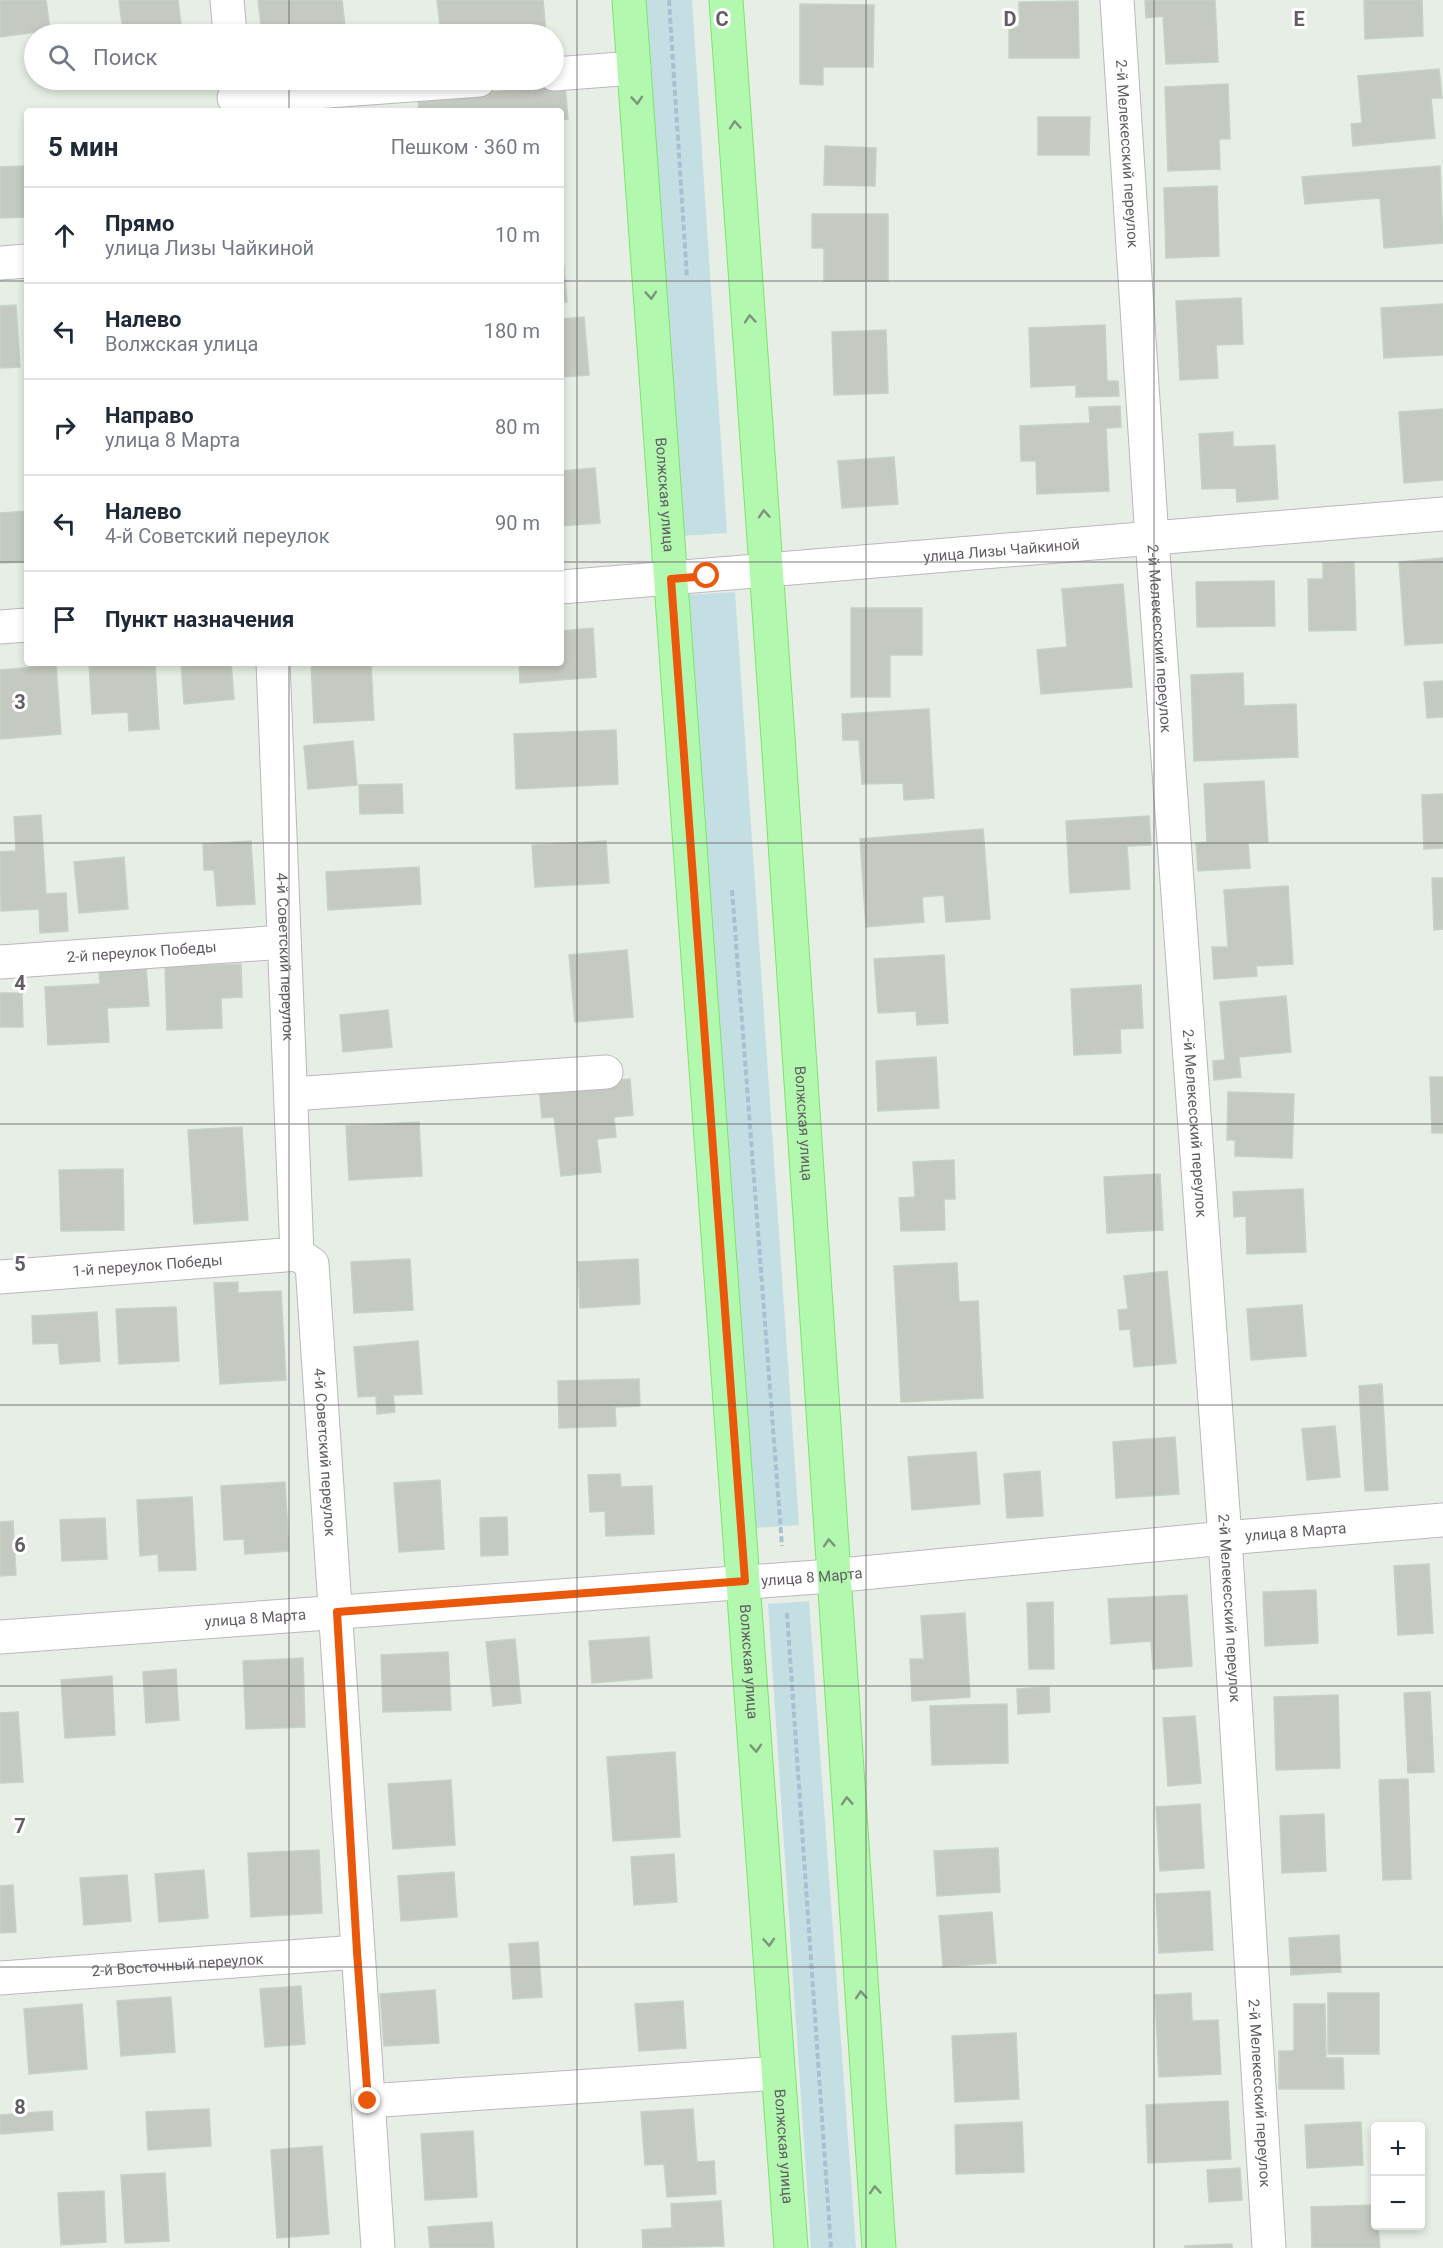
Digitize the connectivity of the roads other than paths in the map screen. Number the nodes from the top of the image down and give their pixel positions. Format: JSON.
{"nodes":[{"id":1,"x":227,"y":0,"type":"edge"},
{"id":2,"x":630,"y":0,"type":"edge"},
{"id":3,"x":726,"y":0,"type":"edge"},
{"id":4,"x":1117,"y":0,"type":"edge"},
{"id":5,"x":229,"y":24,"type":"edge"},
{"id":6,"x":634,"y":68,"type":"junction"},
{"id":7,"x":564,"y":73,"type":"edge"},
{"id":8,"x":326,"y":90,"type":"edge"},
{"id":9,"x":234,"y":96,"type":"edge"},
{"id":10,"x":24,"y":261,"type":"edge"},
{"id":11,"x":0,"y":263,"type":"edge"},
{"id":12,"x":1443,"y":514,"type":"edge"},
{"id":13,"x":1152,"y":539,"type":"junction"},
{"id":14,"x":769,"y":572,"type":"junction"},
{"id":15,"x":671,"y":579,"type":"junction"},
{"id":16,"x":564,"y":587,"type":"edge"},
{"id":17,"x":24,"y":625,"type":"edge"},
{"id":18,"x":0,"y":627,"type":"edge"},
{"id":19,"x":273,"y":666,"type":"edge"},
{"id":20,"x":284,"y":942,"type":"junction"},
{"id":21,"x":0,"y":962,"type":"edge"},
{"id":22,"x":606,"y":1072,"type":"dead end"},
{"id":23,"x":292,"y":1094,"type":"junction"},
{"id":24,"x":297,"y":1254,"type":"junction"},
{"id":25,"x":0,"y":1276,"type":"edge"},
{"id":26,"x":1443,"y":1520,"type":"edge"},
{"id":27,"x":1225,"y":1538,"type":"junction"},
{"id":28,"x":831,"y":1576,"type":"junction"},
{"id":29,"x":745,"y":1581,"type":"junction"},
{"id":30,"x":337,"y":1612,"type":"junction"},
{"id":31,"x":0,"y":1637,"type":"edge"},
{"id":32,"x":357,"y":1952,"type":"junction"},
{"id":33,"x":0,"y":1978,"type":"edge"},
{"id":34,"x":778,"y":2073,"type":"junction"},
{"id":35,"x":368,"y":2101,"type":"junction"},
{"id":36,"x":378,"y":2248,"type":"edge"},
{"id":37,"x":791,"y":2248,"type":"edge"},
{"id":38,"x":879,"y":2248,"type":"edge"},
{"id":39,"x":1269,"y":2248,"type":"edge"}],
"edges":[{"from":1,"to":5,"type":"street"},
{"from":2,"to":6,"type":"main road","name":"Волжская улица"},
{"from":14,"to":3,"type":"main road","name":"Волжская улица","one_way":true},
{"from":4,"to":13,"type":"street","name":"2-й Мелекесский переулок"},
{"from":6,"to":7,"type":"street"},
{"from":6,"to":15,"type":"main road","name":"Волжская улица","one_way":true},
{"from":8,"to":9,"type":"street"},
{"from":10,"to":11,"type":"street"},
{"from":12,"to":13,"type":"street","name":"улица Лизы Чайкиной"},
{"from":13,"to":14,"type":"street","name":"улица Лизы Чайкиной"},
{"from":13,"to":27,"type":"street","name":"2-й Мелекесский переулок"},
{"from":14,"to":15,"type":"street","name":"улица Лизы Чайкиной"},
{"from":28,"to":14,"type":"main road","name":"Волжская улица","one_way":true},
{"from":15,"to":16,"type":"street","name":"улица Лизы Чайкиной"},
{"from":15,"to":29,"type":"main road","name":"Волжская улица"},
{"from":17,"to":18,"type":"street"},
{"from":19,"to":20,"type":"street","name":"4-й Советский переулок"},
{"from":20,"to":21,"type":"street","name":"2-й переулок Победы"},
{"from":20,"to":23,"type":"street","name":"4-й Советский переулок"},
{"from":22,"to":23,"type":"street"},
{"from":23,"to":24,"type":"street","name":"4-й Советский переулок"},
{"from":24,"to":25,"type":"street","name":"1-й переулок Победы"},
{"from":24,"to":30,"type":"street","name":"4-й Советский переулок"},
{"from":26,"to":27,"type":"street","name":"улица 8 Марта"},
{"from":27,"to":28,"type":"street","name":"улица 8 Марта"},
{"from":27,"to":39,"type":"street","name":"2-й Мелекесский переулок"},
{"from":28,"to":29,"type":"street","name":"улица 8 Марта"},
{"from":38,"to":28,"type":"main road","name":"Волжская улица","one_way":true},
{"from":29,"to":30,"type":"street","name":"улица 8 Марта"},
{"from":29,"to":34,"type":"main road","name":"Волжская улица","one_way":true},
{"from":30,"to":31,"type":"street","name":"улица 8 Марта"},
{"from":30,"to":32,"type":"street","name":"4-й Советский переулок"},
{"from":32,"to":33,"type":"street","name":"2-й Восточный переулок"},
{"from":32,"to":35,"type":"street","name":"4-й Советский переулок"},
{"from":34,"to":35,"type":"street"},
{"from":34,"to":37,"type":"main road","name":"Волжская улица"},
{"from":35,"to":36,"type":"street","name":"4-й Советский переулок"}]}
